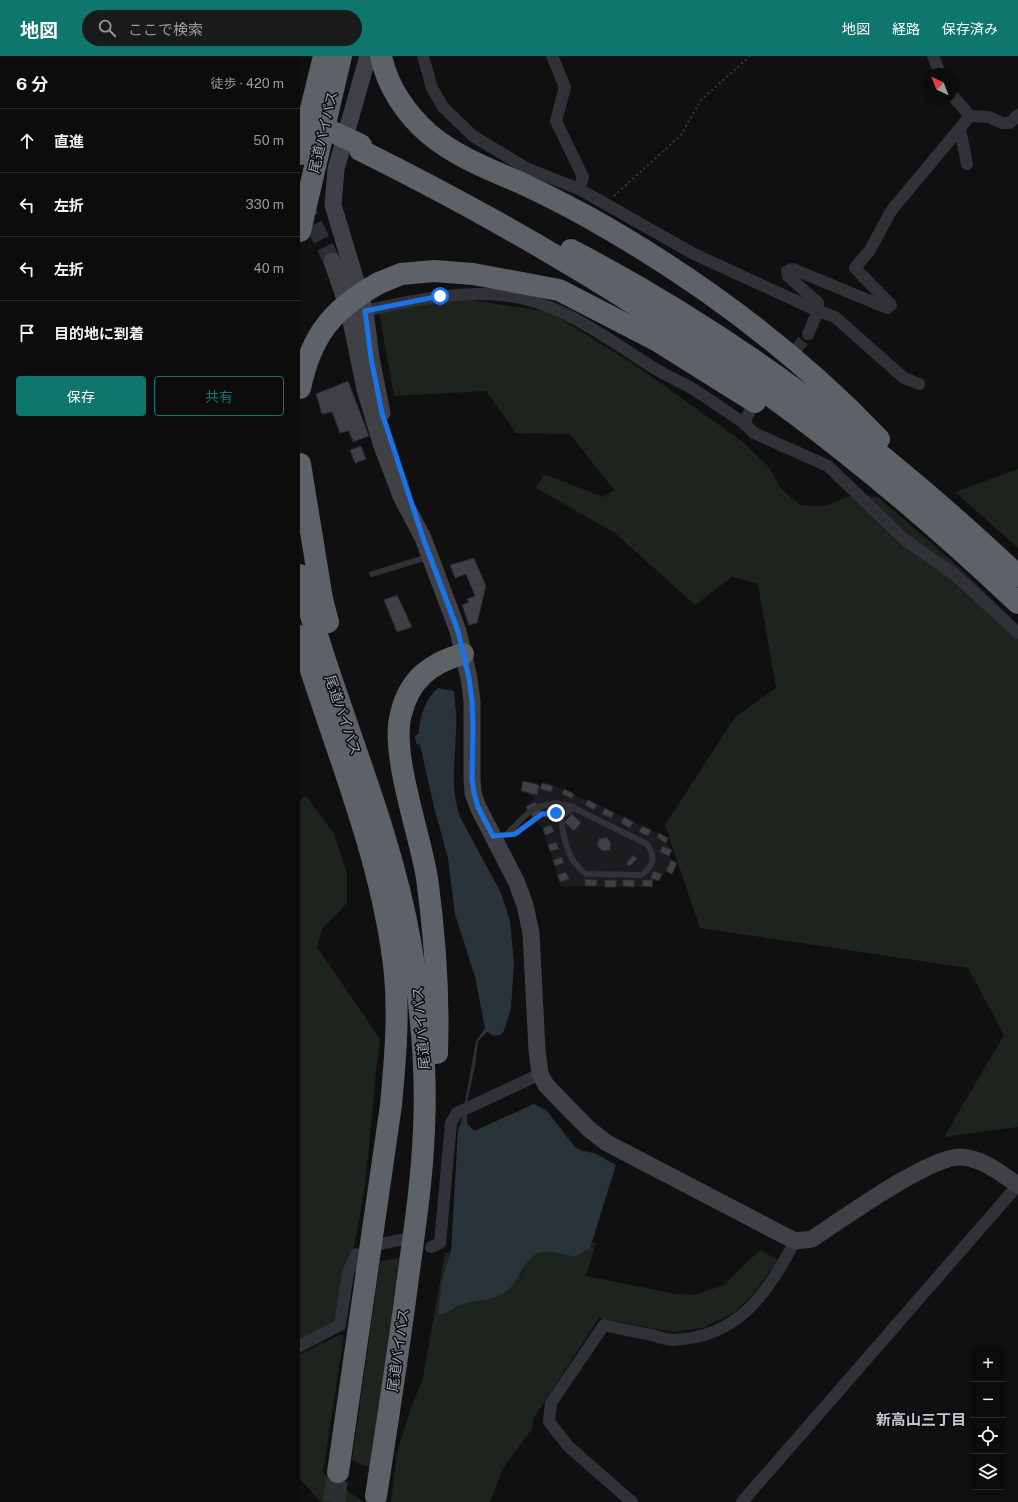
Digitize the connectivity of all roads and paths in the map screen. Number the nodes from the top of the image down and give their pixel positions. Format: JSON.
{"nodes":[{"id":1,"x":324,"y":56,"type":"edge"},
{"id":2,"x":341,"y":56,"type":"edge"},
{"id":3,"x":368,"y":56,"type":"edge"},
{"id":4,"x":423,"y":56,"type":"edge"},
{"id":5,"x":552,"y":56,"type":"edge"},
{"id":6,"x":750,"y":56,"type":"edge"},
{"id":7,"x":933,"y":56,"type":"edge"},
{"id":8,"x":383,"y":64,"type":"edge"},
{"id":9,"x":938,"y":68,"type":"edge"},
{"id":10,"x":958,"y":102,"type":"edge"},
{"id":11,"x":970,"y":116,"type":"junction"},
{"id":12,"x":300,"y":117,"type":"edge"},
{"id":13,"x":1017,"y":119,"type":"edge"},
{"id":14,"x":300,"y":123,"type":"edge"},
{"id":15,"x":960,"y":129,"type":"junction"},
{"id":16,"x":360,"y":148,"type":"junction"},
{"id":17,"x":300,"y":154,"type":"edge"},
{"id":18,"x":967,"y":164,"type":"dead end"},
{"id":19,"x":579,"y":189,"type":"junction"},
{"id":20,"x":606,"y":204,"type":"junction"},
{"id":21,"x":300,"y":231,"type":"edge"},
{"id":22,"x":332,"y":261,"type":"tunnel mouth"},
{"id":23,"x":365,"y":311,"type":"junction"},
{"id":24,"x":818,"y":311,"type":"junction"},
{"id":25,"x":808,"y":334,"type":"tunnel mouth"},
{"id":26,"x":919,"y":384,"type":"dead end"},
{"id":27,"x":300,"y":388,"type":"edge"},
{"id":28,"x":750,"y":411,"type":"dead end"},
{"id":29,"x":744,"y":423,"type":"junction"},
{"id":30,"x":300,"y":464,"type":"edge"},
{"id":31,"x":936,"y":514,"type":"junction"},
{"id":32,"x":423,"y":538,"type":"junction"},
{"id":33,"x":430,"y":556,"type":"junction"},
{"id":34,"x":372,"y":574,"type":"dead end"},
{"id":35,"x":300,"y":575,"type":"edge"},
{"id":36,"x":1018,"y":576,"type":"edge"},
{"id":37,"x":1018,"y":603,"type":"edge"},
{"id":38,"x":1018,"y":633,"type":"edge"},
{"id":39,"x":300,"y":636,"type":"edge"},
{"id":40,"x":463,"y":654,"type":"junction"},
{"id":41,"x":300,"y":660,"type":"edge"},
{"id":42,"x":351,"y":792,"type":"junction"},
{"id":43,"x":574,"y":808,"type":"junction"},
{"id":44,"x":561,"y":817,"type":"junction"},
{"id":45,"x":500,"y":835,"type":"junction"},
{"id":46,"x":423,"y":1032,"type":"junction"},
{"id":47,"x":540,"y":1074,"type":"junction"},
{"id":48,"x":1018,"y":1185,"type":"edge"},
{"id":49,"x":404,"y":1240,"type":"dead end"},
{"id":50,"x":795,"y":1241,"type":"junction"},
{"id":51,"x":381,"y":1244,"type":"dead end"},
{"id":52,"x":432,"y":1247,"type":"dead end"},
{"id":53,"x":356,"y":1254,"type":"dead end"},
{"id":54,"x":300,"y":1346,"type":"edge"},
{"id":55,"x":398,"y":1354,"type":"junction"},
{"id":56,"x":338,"y":1472,"type":"tunnel mouth"},
{"id":57,"x":376,"y":1496,"type":"dead end"},
{"id":58,"x":632,"y":1502,"type":"edge"},
{"id":59,"x":742,"y":1502,"type":"edge"}],
"edges":[{"from":1,"to":17,"type":"highway","name":"尾道バイパス"},
{"from":2,"to":21,"type":"highway","name":"尾道バイパス"},
{"from":3,"to":23,"type":"street"},
{"from":4,"to":19,"type":"street"},
{"from":5,"to":19,"type":"street"},
{"from":6,"to":20,"type":"path"},
{"from":7,"to":9,"type":"street"},
{"from":8,"to":31,"type":"highway"},
{"from":10,"to":11,"type":"street"},
{"from":11,"to":13,"type":"street"},
{"from":11,"to":15,"type":"street"},
{"from":12,"to":16,"type":"highway","bridge":true},
{"from":14,"to":16,"type":"highway"},
{"from":15,"to":18,"type":"street"},
{"from":15,"to":24,"type":"street"},
{"from":16,"to":31,"type":"highway"},
{"from":19,"to":20,"type":"street"},
{"from":20,"to":24,"type":"street"},
{"from":22,"to":32,"type":"street"},
{"from":23,"to":29,"type":"street"},
{"from":23,"to":32,"type":"street"},
{"from":24,"to":25,"type":"street"},
{"from":24,"to":26,"type":"street"},
{"from":27,"to":31,"type":"highway","bridge":true},
{"from":28,"to":29,"type":"street"},
{"from":29,"to":38,"type":"street"},
{"from":30,"to":46,"type":"highway"},
{"from":31,"to":36,"type":"highway"},
{"from":31,"to":37,"type":"highway"},
{"from":32,"to":33,"type":"street"},
{"from":33,"to":34,"type":"lane"},
{"from":33,"to":40,"type":"street"},
{"from":35,"to":46,"type":"highway","name":"尾道バイパス"},
{"from":39,"to":42,"type":"highway","name":"尾道バイパス"},
{"from":40,"to":45,"type":"street"},
{"from":40,"to":55,"type":"highway"},
{"from":41,"to":42,"type":"highway"},
{"from":42,"to":56,"type":"highway","name":"尾道バイパス"},
{"from":43,"to":44,"type":"lane"},
{"from":43,"to":44,"type":"lane"},
{"from":43,"to":45,"type":"lane"},
{"from":44,"to":45,"type":"lane"},
{"from":45,"to":47,"type":"street"},
{"from":46,"to":55,"type":"highway","name":"尾道バイパス"},
{"from":47,"to":50,"type":"street"},
{"from":47,"to":52,"type":"street"},
{"from":48,"to":50,"type":"street"},
{"from":48,"to":59,"type":"street"},
{"from":49,"to":51,"type":"street"},
{"from":50,"to":58,"type":"street"},
{"from":53,"to":54,"type":"street"},
{"from":55,"to":57,"type":"highway","name":"尾道バイパス"}]}
